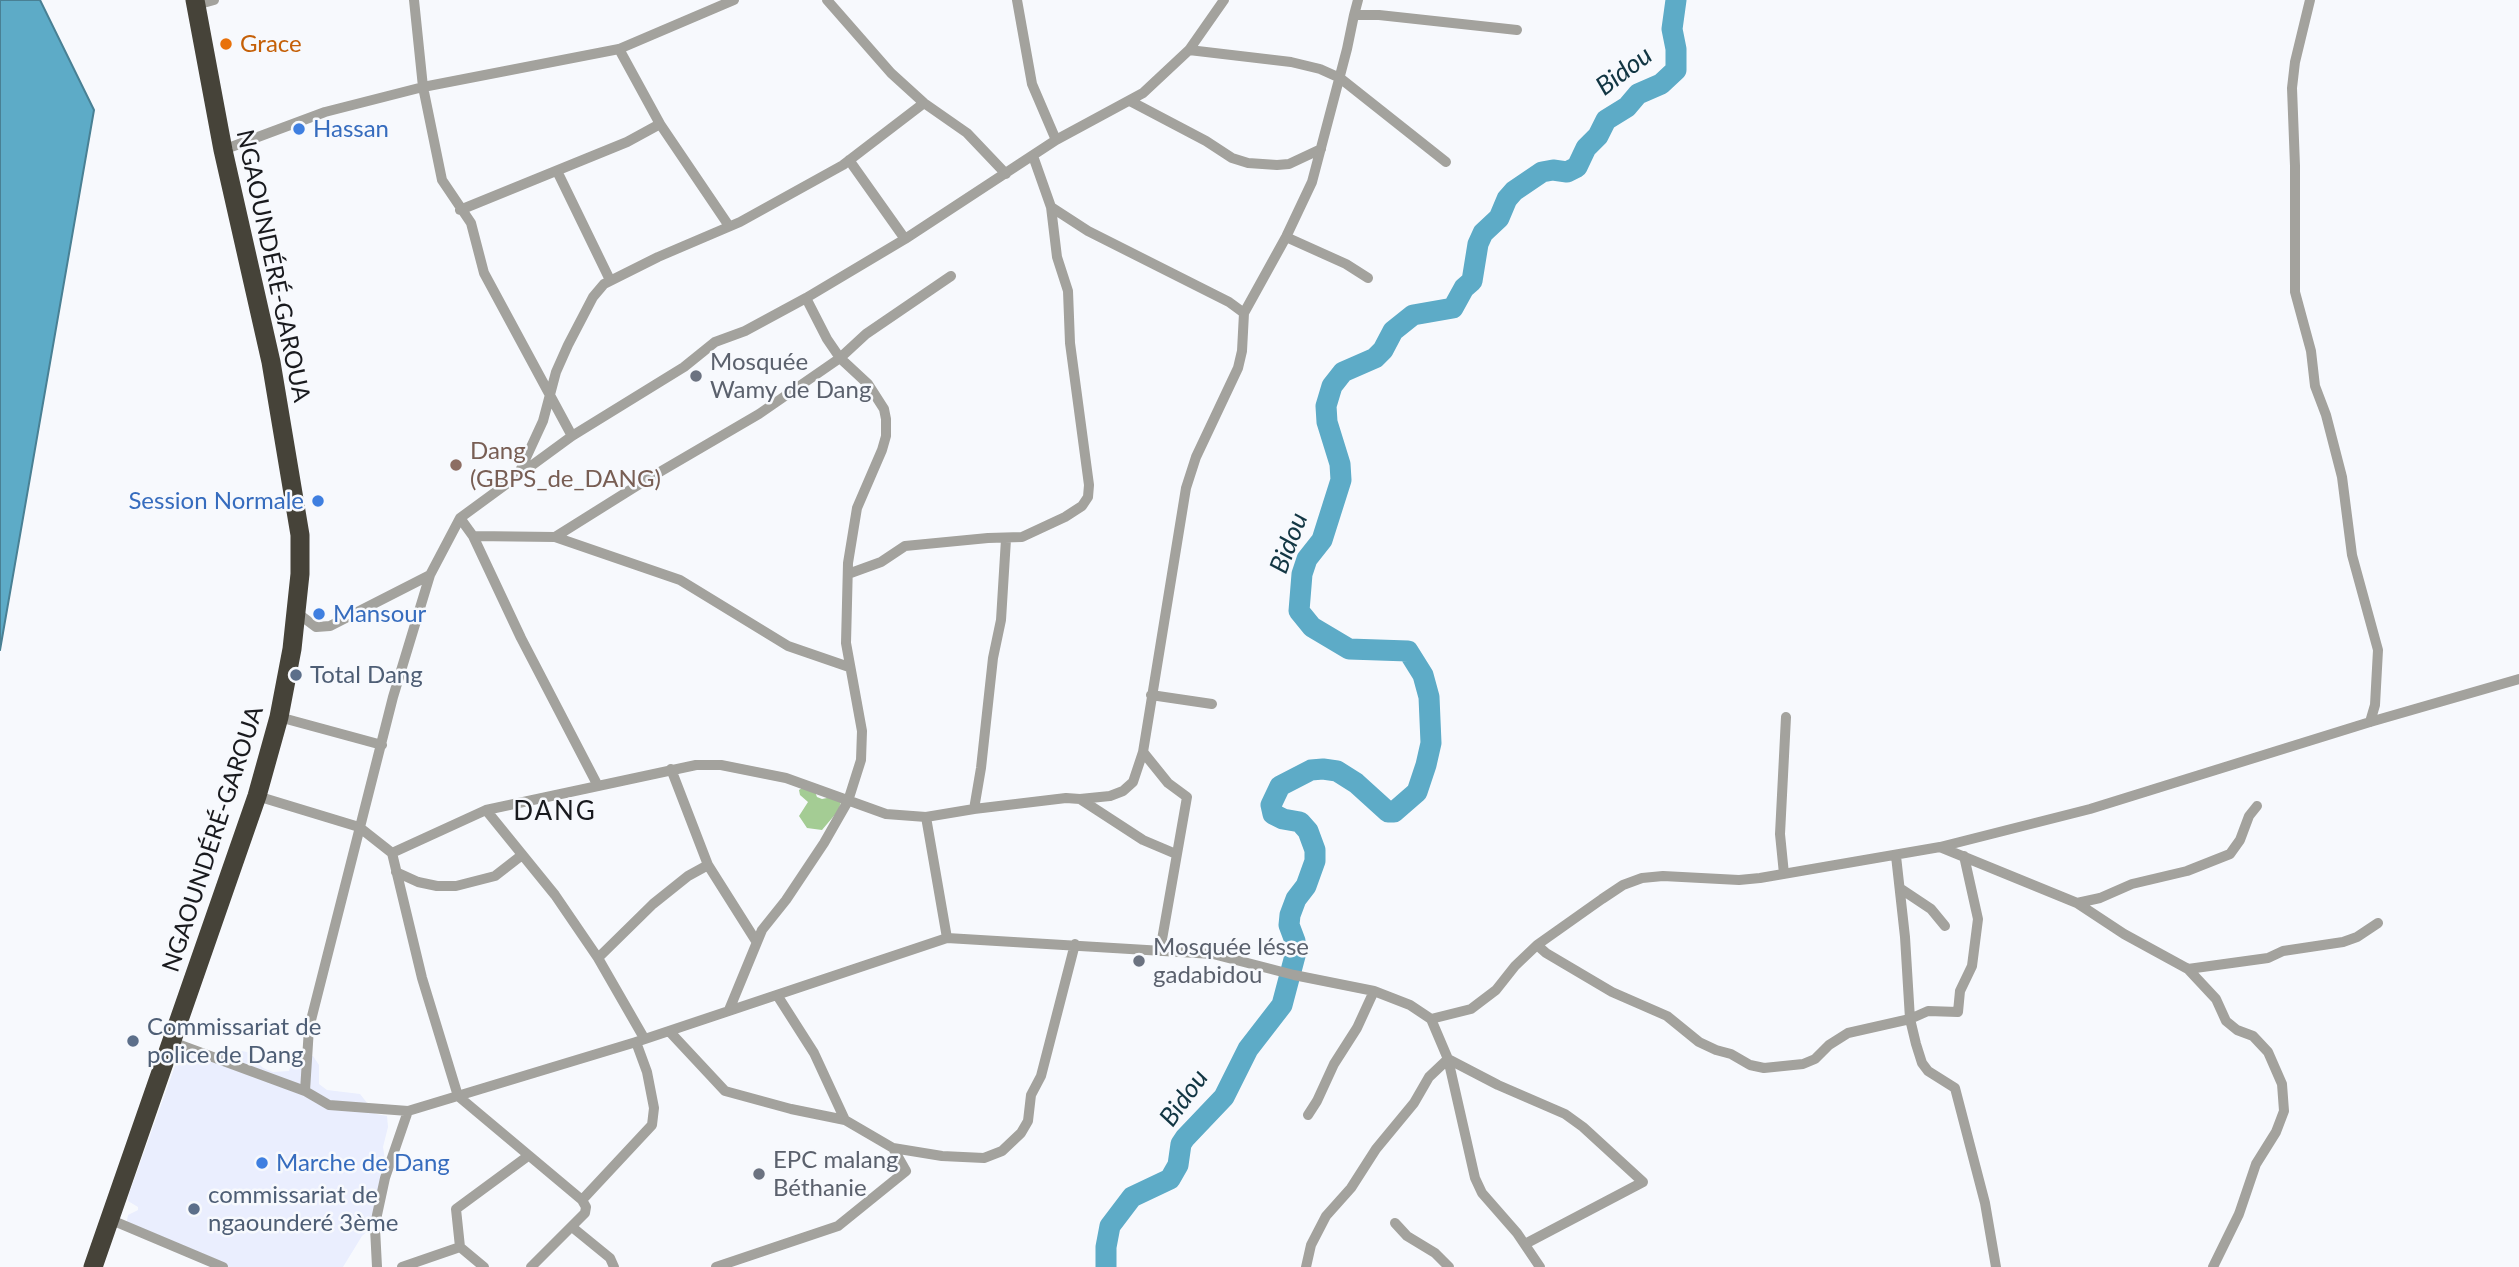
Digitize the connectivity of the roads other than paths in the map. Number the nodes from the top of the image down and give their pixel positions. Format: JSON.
{"nodes":[{"id":1,"x":414,"y":0,"type":"edge"},
{"id":2,"x":734,"y":0,"type":"edge"},
{"id":3,"x":827,"y":0,"type":"edge"},
{"id":4,"x":1017,"y":0,"type":"edge"},
{"id":5,"x":1224,"y":0,"type":"edge"},
{"id":6,"x":1358,"y":0,"type":"edge"},
{"id":7,"x":2310,"y":0,"type":"edge"},
{"id":8,"x":202,"y":2,"type":"edge"},
{"id":9,"x":1354,"y":15,"type":"junction"},
{"id":10,"x":1517,"y":30,"type":"dead end"},
{"id":11,"x":619,"y":49,"type":"junction"},
{"id":12,"x":1189,"y":50,"type":"junction"},
{"id":13,"x":1340,"y":78,"type":"junction"},
{"id":14,"x":423,"y":87,"type":"junction"},
{"id":15,"x":1130,"y":101,"type":"junction"},
{"id":16,"x":924,"y":103,"type":"junction"},
{"id":17,"x":660,"y":124,"type":"junction"},
{"id":18,"x":1056,"y":140,"type":"junction"},
{"id":19,"x":1321,"y":149,"type":"junction"},
{"id":20,"x":223,"y":150,"type":"junction"},
{"id":21,"x":1033,"y":156,"type":"junction"},
{"id":22,"x":849,"y":160,"type":"junction"},
{"id":23,"x":1446,"y":162,"type":"dead end"},
{"id":24,"x":557,"y":171,"type":"junction"},
{"id":25,"x":1006,"y":174,"type":"junction"},
{"id":26,"x":1051,"y":207,"type":"junction"},
{"id":27,"x":460,"y":210,"type":"junction"},
{"id":28,"x":729,"y":226,"type":"junction"},
{"id":29,"x":1286,"y":237,"type":"junction"},
{"id":30,"x":905,"y":239,"type":"junction"},
{"id":31,"x":951,"y":276,"type":"dead end"},
{"id":32,"x":1368,"y":278,"type":"dead end"},
{"id":33,"x":610,"y":280,"type":"junction"},
{"id":34,"x":806,"y":298,"type":"junction"},
{"id":35,"x":1244,"y":313,"type":"junction"},
{"id":36,"x":840,"y":358,"type":"junction"},
{"id":37,"x":550,"y":397,"type":"junction"},
{"id":38,"x":572,"y":436,"type":"junction"},
{"id":39,"x":517,"y":477,"type":"junction"},
{"id":40,"x":460,"y":518,"type":"junction"},
{"id":41,"x":472,"y":536,"type":"junction"},
{"id":42,"x":555,"y":537,"type":"junction"},
{"id":43,"x":1006,"y":539,"type":"junction"},
{"id":44,"x":848,"y":574,"type":"junction"},
{"id":45,"x":430,"y":575,"type":"junction"},
{"id":46,"x":296,"y":612,"type":"junction"},
{"id":47,"x":849,"y":667,"type":"junction"},
{"id":48,"x":2519,"y":679,"type":"edge"},
{"id":49,"x":1151,"y":695,"type":"junction"},
{"id":50,"x":1212,"y":704,"type":"dead end"},
{"id":51,"x":1786,"y":716,"type":"dead end"},
{"id":52,"x":279,"y":717,"type":"junction"},
{"id":53,"x":2370,"y":722,"type":"junction"},
{"id":54,"x":382,"y":745,"type":"junction"},
{"id":55,"x":1143,"y":752,"type":"junction"},
{"id":56,"x":671,"y":769,"type":"junction"},
{"id":57,"x":598,"y":786,"type":"junction"},
{"id":58,"x":257,"y":796,"type":"junction"},
{"id":59,"x":1080,"y":799,"type":"junction"},
{"id":60,"x":848,"y":801,"type":"junction"},
{"id":61,"x":2257,"y":806,"type":"dead end"},
{"id":62,"x":974,"y":809,"type":"junction"},
{"id":63,"x":486,"y":810,"type":"junction"},
{"id":64,"x":926,"y":817,"type":"junction"},
{"id":65,"x":359,"y":827,"type":"junction"},
{"id":66,"x":1940,"y":847,"type":"junction"},
{"id":67,"x":392,"y":853,"type":"junction"},
{"id":68,"x":522,"y":855,"type":"junction"},
{"id":69,"x":1175,"y":855,"type":"junction"},
{"id":70,"x":1896,"y":856,"type":"junction"},
{"id":71,"x":1964,"y":856,"type":"junction"},
{"id":72,"x":708,"y":865,"type":"junction"},
{"id":73,"x":396,"y":872,"type":"junction"},
{"id":74,"x":1784,"y":874,"type":"junction"},
{"id":75,"x":1901,"y":889,"type":"junction"},
{"id":76,"x":2077,"y":903,"type":"junction"},
{"id":77,"x":2378,"y":923,"type":"dead end"},
{"id":78,"x":1945,"y":926,"type":"dead end"},
{"id":79,"x":947,"y":938,"type":"junction"},
{"id":80,"x":755,"y":941,"type":"junction"},
{"id":81,"x":1075,"y":944,"type":"junction"},
{"id":82,"x":1537,"y":945,"type":"junction"},
{"id":83,"x":1160,"y":951,"type":"junction"},
{"id":84,"x":598,"y":958,"type":"junction"},
{"id":85,"x":2188,"y":969,"type":"junction"},
{"id":86,"x":1374,"y":991,"type":"junction"},
{"id":87,"x":777,"y":995,"type":"junction"},
{"id":88,"x":729,"y":1010,"type":"junction"},
{"id":89,"x":1431,"y":1019,"type":"junction"},
{"id":90,"x":1910,"y":1019,"type":"junction"},
{"id":91,"x":669,"y":1031,"type":"junction"},
{"id":92,"x":640,"y":1040,"type":"junction"},
{"id":93,"x":172,"y":1042,"type":"junction"},
{"id":94,"x":1448,"y":1059,"type":"junction"},
{"id":95,"x":305,"y":1091,"type":"junction"},
{"id":96,"x":458,"y":1096,"type":"junction"},
{"id":97,"x":408,"y":1111,"type":"junction"},
{"id":98,"x":1308,"y":1115,"type":"dead end"},
{"id":99,"x":845,"y":1120,"type":"junction"},
{"id":100,"x":893,"y":1148,"type":"junction"},
{"id":101,"x":528,"y":1156,"type":"junction"},
{"id":102,"x":582,"y":1200,"type":"junction"},
{"id":103,"x":109,"y":1219,"type":"junction"},
{"id":104,"x":1395,"y":1223,"type":"dead end"},
{"id":105,"x":572,"y":1227,"type":"junction"},
{"id":106,"x":1525,"y":1244,"type":"junction"},
{"id":107,"x":460,"y":1247,"type":"junction"},
{"id":108,"x":93,"y":1267,"type":"edge"},
{"id":109,"x":223,"y":1267,"type":"edge"},
{"id":110,"x":377,"y":1267,"type":"edge"},
{"id":111,"x":402,"y":1267,"type":"edge"},
{"id":112,"x":484,"y":1267,"type":"edge"},
{"id":113,"x":531,"y":1267,"type":"edge"},
{"id":114,"x":614,"y":1267,"type":"edge"},
{"id":115,"x":716,"y":1267,"type":"edge"},
{"id":116,"x":1306,"y":1267,"type":"edge"},
{"id":117,"x":1450,"y":1267,"type":"edge"},
{"id":118,"x":1541,"y":1267,"type":"edge"},
{"id":119,"x":1996,"y":1267,"type":"edge"},
{"id":120,"x":2213,"y":1267,"type":"edge"}],
"edges":[{"from":1,"to":14,"type":"street"},
{"from":2,"to":11,"type":"street"},
{"from":3,"to":16,"type":"street"},
{"from":4,"to":18,"type":"street"},
{"from":5,"to":12,"type":"street"},
{"from":6,"to":9,"type":"street"},
{"from":7,"to":53,"type":"street"},
{"from":8,"to":20,"type":"highway","name":"NGAOUNDÉRÉ-GAROUA"},
{"from":9,"to":10,"type":"street"},
{"from":9,"to":13,"type":"street"},
{"from":11,"to":14,"type":"street"},
{"from":11,"to":17,"type":"street"},
{"from":12,"to":13,"type":"street"},
{"from":12,"to":15,"type":"street"},
{"from":13,"to":19,"type":"street"},
{"from":13,"to":23,"type":"street"},
{"from":14,"to":20,"type":"street"},
{"from":14,"to":27,"type":"street"},
{"from":15,"to":18,"type":"street"},
{"from":15,"to":19,"type":"street"},
{"from":16,"to":22,"type":"street"},
{"from":16,"to":25,"type":"street"},
{"from":17,"to":24,"type":"street"},
{"from":17,"to":28,"type":"street"},
{"from":18,"to":21,"type":"street"},
{"from":19,"to":29,"type":"street"},
{"from":20,"to":46,"type":"highway","name":"NGAOUNDÉRÉ-GAROUA"},
{"from":21,"to":25,"type":"street"},
{"from":21,"to":26,"type":"street"},
{"from":22,"to":28,"type":"street"},
{"from":22,"to":30,"type":"street"},
{"from":24,"to":27,"type":"street"},
{"from":24,"to":33,"type":"street"},
{"from":25,"to":30,"type":"street"},
{"from":26,"to":35,"type":"street"},
{"from":26,"to":43,"type":"street"},
{"from":27,"to":37,"type":"street"},
{"from":28,"to":33,"type":"street"},
{"from":29,"to":32,"type":"street"},
{"from":29,"to":35,"type":"street"},
{"from":30,"to":34,"type":"street"},
{"from":31,"to":36,"type":"street"},
{"from":33,"to":37,"type":"street"},
{"from":34,"to":36,"type":"street"},
{"from":34,"to":38,"type":"street"},
{"from":35,"to":49,"type":"street"},
{"from":36,"to":42,"type":"street"},
{"from":36,"to":44,"type":"street"},
{"from":37,"to":38,"type":"street"},
{"from":37,"to":39,"type":"street"},
{"from":38,"to":39,"type":"street"},
{"from":39,"to":40,"type":"street"},
{"from":40,"to":41,"type":"street"},
{"from":40,"to":45,"type":"street"},
{"from":41,"to":42,"type":"street"},
{"from":41,"to":57,"type":"street"},
{"from":42,"to":47,"type":"street"},
{"from":43,"to":44,"type":"street"},
{"from":43,"to":62,"type":"street"},
{"from":44,"to":47,"type":"street"},
{"from":45,"to":46,"type":"street"},
{"from":45,"to":54,"type":"street"},
{"from":46,"to":52,"type":"highway","name":"NGAOUNDÉRÉ-GAROUA"},
{"from":47,"to":60,"type":"street"},
{"from":48,"to":53,"type":"street"},
{"from":49,"to":50,"type":"street"},
{"from":49,"to":55,"type":"street"},
{"from":51,"to":74,"type":"street"},
{"from":52,"to":54,"type":"street"},
{"from":52,"to":58,"type":"highway","name":"NGAOUNDÉRÉ-GAROUA"},
{"from":53,"to":66,"type":"street"},
{"from":54,"to":65,"type":"street"},
{"from":55,"to":59,"type":"street"},
{"from":55,"to":69,"type":"street"},
{"from":56,"to":57,"type":"street"},
{"from":56,"to":60,"type":"street"},
{"from":56,"to":72,"type":"street"},
{"from":57,"to":63,"type":"street"},
{"from":58,"to":65,"type":"street"},
{"from":58,"to":93,"type":"highway","name":"NGAOUNDÉRÉ-GAROUA"},
{"from":59,"to":62,"type":"street"},
{"from":59,"to":69,"type":"street"},
{"from":60,"to":64,"type":"street"},
{"from":60,"to":80,"type":"street"},
{"from":61,"to":76,"type":"street"},
{"from":62,"to":64,"type":"street"},
{"from":63,"to":67,"type":"street"},
{"from":63,"to":68,"type":"street"},
{"from":64,"to":79,"type":"street"},
{"from":65,"to":67,"type":"street"},
{"from":65,"to":95,"type":"street"},
{"from":66,"to":70,"type":"street"},
{"from":66,"to":71,"type":"street"},
{"from":67,"to":73,"type":"street"},
{"from":68,"to":73,"type":"street"},
{"from":68,"to":84,"type":"street"},
{"from":69,"to":83,"type":"street"},
{"from":70,"to":74,"type":"street"},
{"from":70,"to":75,"type":"street"},
{"from":71,"to":76,"type":"street"},
{"from":71,"to":90,"type":"street"},
{"from":72,"to":80,"type":"street"},
{"from":72,"to":84,"type":"street"},
{"from":73,"to":96,"type":"street"},
{"from":74,"to":82,"type":"street"},
{"from":75,"to":78,"type":"street"},
{"from":75,"to":90,"type":"street"},
{"from":76,"to":85,"type":"street"},
{"from":77,"to":85,"type":"street"},
{"from":79,"to":81,"type":"street"},
{"from":79,"to":87,"type":"street"},
{"from":80,"to":88,"type":"street"},
{"from":81,"to":83,"type":"street"},
{"from":81,"to":100,"type":"street"},
{"from":82,"to":89,"type":"street"},
{"from":82,"to":90,"type":"street"},
{"from":83,"to":86,"type":"street"},
{"from":84,"to":92,"type":"street"},
{"from":85,"to":120,"type":"street"},
{"from":86,"to":89,"type":"street"},
{"from":86,"to":98,"type":"street"},
{"from":87,"to":88,"type":"street"},
{"from":87,"to":99,"type":"street"},
{"from":88,"to":91,"type":"street"},
{"from":89,"to":94,"type":"street"},
{"from":90,"to":119,"type":"street"},
{"from":91,"to":92,"type":"street"},
{"from":91,"to":99,"type":"street"},
{"from":92,"to":96,"type":"street"},
{"from":92,"to":102,"type":"street"},
{"from":93,"to":95,"type":"street"},
{"from":93,"to":103,"type":"highway","name":"NGAOUNDÉRÉ-GAROUA"},
{"from":94,"to":106,"type":"street"},
{"from":94,"to":106,"type":"street"},
{"from":94,"to":116,"type":"street"},
{"from":95,"to":97,"type":"street"},
{"from":96,"to":97,"type":"street"},
{"from":96,"to":101,"type":"street"},
{"from":97,"to":110,"type":"street"},
{"from":99,"to":100,"type":"street"},
{"from":100,"to":115,"type":"street"},
{"from":101,"to":102,"type":"street"},
{"from":101,"to":107,"type":"street"},
{"from":102,"to":105,"type":"street"},
{"from":103,"to":108,"type":"highway","name":"NGAOUNDÉRÉ-GAROUA"},
{"from":103,"to":109,"type":"street"},
{"from":104,"to":117,"type":"street"},
{"from":105,"to":113,"type":"street"},
{"from":105,"to":114,"type":"street"},
{"from":106,"to":118,"type":"street"},
{"from":107,"to":111,"type":"street"},
{"from":107,"to":112,"type":"street"}]}
